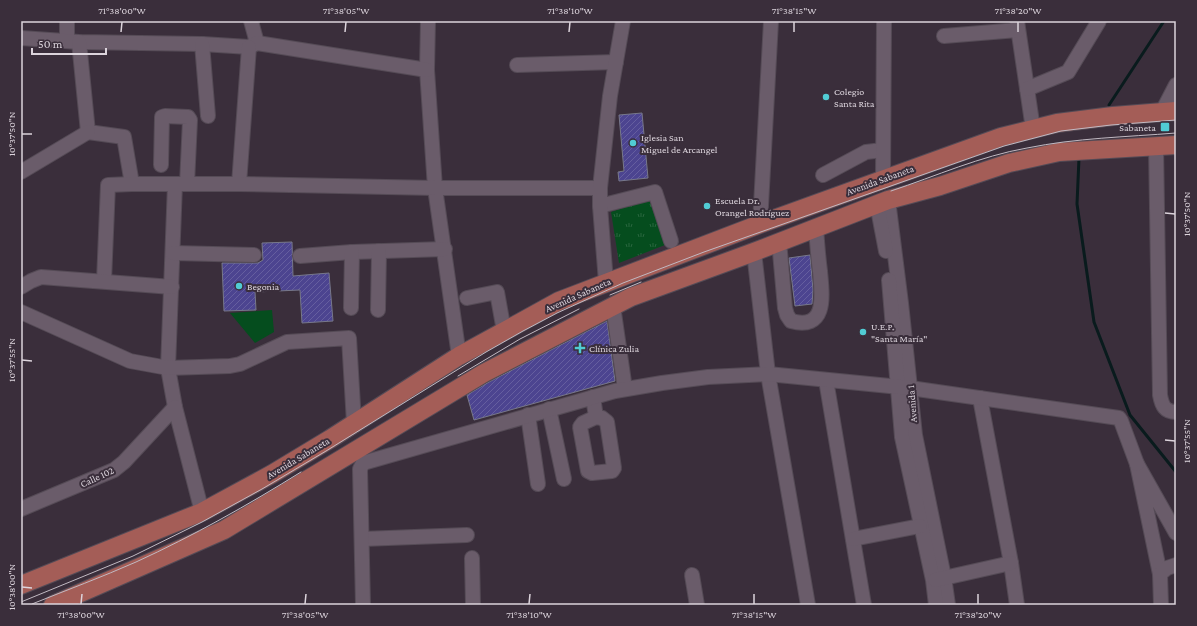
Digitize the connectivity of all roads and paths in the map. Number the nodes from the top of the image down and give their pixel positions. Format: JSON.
{"nodes":[{"id":1,"x":67,"y":21,"type":"edge"},
{"id":2,"x":251,"y":21,"type":"edge"},
{"id":3,"x":428,"y":21,"type":"edge"},
{"id":4,"x":623,"y":21,"type":"edge"},
{"id":5,"x":771,"y":21,"type":"edge"},
{"id":6,"x":884,"y":21,"type":"edge"},
{"id":7,"x":1099,"y":21,"type":"edge"},
{"id":8,"x":1018,"y":26,"type":"edge"},
{"id":9,"x":944,"y":36,"type":"dead end"},
{"id":10,"x":21,"y":38,"type":"edge"},
{"id":11,"x":73,"y":42,"type":"junction"},
{"id":12,"x":202,"y":44,"type":"junction"},
{"id":13,"x":253,"y":45,"type":"junction"},
{"id":14,"x":616,"y":62,"type":"junction"},
{"id":15,"x":517,"y":65,"type":"dead end"},
{"id":16,"x":427,"y":70,"type":"junction"},
{"id":17,"x":1176,"y":85,"type":"edge"},
{"id":18,"x":1027,"y":89,"type":"junction"},
{"id":19,"x":1169,"y":112,"type":"edge"},
{"id":20,"x":208,"y":116,"type":"dead end"},
{"id":21,"x":1033,"y":129,"type":"junction"},
{"id":22,"x":88,"y":132,"type":"junction"},
{"id":23,"x":1176,"y":145,"type":"edge"},
{"id":24,"x":1156,"y":146,"type":"junction"},
{"id":25,"x":883,"y":150,"type":"junction"},
{"id":26,"x":160,"y":165,"type":"dead end"},
{"id":27,"x":21,"y":172,"type":"edge"},
{"id":28,"x":823,"y":175,"type":"dead end"},
{"id":29,"x":883,"y":179,"type":"junction"},
{"id":30,"x":132,"y":184,"type":"junction"},
{"id":31,"x":181,"y":184,"type":"junction"},
{"id":32,"x":239,"y":184,"type":"junction"},
{"id":33,"x":435,"y":188,"type":"junction"},
{"id":34,"x":600,"y":188,"type":"junction"},
{"id":35,"x":883,"y":202,"type":"junction"},
{"id":36,"x":600,"y":206,"type":"junction"},
{"id":37,"x":760,"y":224,"type":"junction"},
{"id":38,"x":816,"y":227,"type":"junction"},
{"id":39,"x":671,"y":241,"type":"dead end"},
{"id":40,"x":779,"y":241,"type":"junction"},
{"id":41,"x":444,"y":249,"type":"junction"},
{"id":42,"x":379,"y":251,"type":"junction"},
{"id":43,"x":352,"y":252,"type":"junction"},
{"id":44,"x":754,"y":252,"type":"junction"},
{"id":45,"x":173,"y":253,"type":"junction"},
{"id":46,"x":254,"y":255,"type":"dead end"},
{"id":47,"x":300,"y":256,"type":"dead end"},
{"id":48,"x":104,"y":281,"type":"junction"},
{"id":49,"x":606,"y":282,"type":"junction"},
{"id":50,"x":21,"y":287,"type":"edge"},
{"id":51,"x":172,"y":287,"type":"junction"},
{"id":52,"x":467,"y":298,"type":"dead end"},
{"id":53,"x":613,"y":306,"type":"junction"},
{"id":54,"x":351,"y":308,"type":"dead end"},
{"id":55,"x":378,"y":310,"type":"dead end"},
{"id":56,"x":21,"y":312,"type":"edge"},
{"id":57,"x":504,"y":331,"type":"junction"},
{"id":58,"x":459,"y":356,"type":"junction"},
{"id":59,"x":168,"y":368,"type":"junction"},
{"id":60,"x":768,"y":374,"type":"junction"},
{"id":61,"x":826,"y":380,"type":"junction"},
{"id":62,"x":905,"y":388,"type":"junction"},
{"id":63,"x":625,"y":389,"type":"junction"},
{"id":64,"x":594,"y":397,"type":"junction"},
{"id":65,"x":980,"y":398,"type":"junction"},
{"id":66,"x":175,"y":407,"type":"junction"},
{"id":67,"x":549,"y":409,"type":"junction"},
{"id":68,"x":1176,"y":412,"type":"edge"},
{"id":69,"x":528,"y":415,"type":"junction"},
{"id":70,"x":596,"y":417,"type":"dead end"},
{"id":71,"x":354,"y":423,"type":"junction"},
{"id":72,"x":1137,"y":464,"type":"junction"},
{"id":73,"x":564,"y":478,"type":"dead end"},
{"id":74,"x":538,"y":484,"type":"dead end"},
{"id":75,"x":919,"y":487,"type":"junction"},
{"id":76,"x":21,"y":509,"type":"edge"},
{"id":77,"x":202,"y":512,"type":"junction"},
{"id":78,"x":920,"y":526,"type":"junction"},
{"id":79,"x":1176,"y":533,"type":"edge"},
{"id":80,"x":467,"y":535,"type":"dead end"},
{"id":81,"x":853,"y":538,"type":"junction"},
{"id":82,"x":362,"y":539,"type":"junction"},
{"id":83,"x":472,"y":558,"type":"dead end"},
{"id":84,"x":1011,"y":563,"type":"junction"},
{"id":85,"x":1176,"y":565,"type":"edge"},
{"id":86,"x":1160,"y":574,"type":"junction"},
{"id":87,"x":692,"y":575,"type":"dead end"},
{"id":88,"x":938,"y":579,"type":"junction"},
{"id":89,"x":21,"y":585,"type":"edge"},
{"id":90,"x":81,"y":599,"type":"edge"},
{"id":91,"x":53,"y":605,"type":"edge"},
{"id":92,"x":363,"y":605,"type":"edge"},
{"id":93,"x":473,"y":605,"type":"edge"},
{"id":94,"x":697,"y":605,"type":"edge"},
{"id":95,"x":808,"y":605,"type":"edge"},
{"id":96,"x":864,"y":605,"type":"edge"},
{"id":97,"x":936,"y":605,"type":"edge"},
{"id":98,"x":948,"y":605,"type":"edge"},
{"id":99,"x":1017,"y":605,"type":"edge"},
{"id":100,"x":1161,"y":605,"type":"edge"}],
"edges":[{"from":1,"to":11,"type":"street"},
{"from":2,"to":13,"type":"street"},
{"from":3,"to":16,"type":"street"},
{"from":4,"to":14,"type":"street"},
{"from":5,"to":37,"type":"street"},
{"from":6,"to":25,"type":"street"},
{"from":7,"to":18,"type":"street"},
{"from":8,"to":9,"type":"street"},
{"from":8,"to":18,"type":"street"},
{"from":10,"to":11,"type":"street"},
{"from":11,"to":12,"type":"street"},
{"from":11,"to":22,"type":"street"},
{"from":12,"to":13,"type":"street"},
{"from":12,"to":20,"type":"street"},
{"from":13,"to":16,"type":"street"},
{"from":13,"to":32,"type":"street"},
{"from":14,"to":15,"type":"street"},
{"from":14,"to":34,"type":"street"},
{"from":16,"to":33,"type":"street"},
{"from":17,"to":19,"type":"street"},
{"from":18,"to":21,"type":"street"},
{"from":19,"to":21,"type":"main road","name":"Avenida Sabaneta"},
{"from":21,"to":29,"type":"main road","name":"Avenida Sabaneta"},
{"from":22,"to":27,"type":"street"},
{"from":22,"to":30,"type":"street"},
{"from":23,"to":24,"type":"main road"},
{"from":24,"to":35,"type":"main road"},
{"from":24,"to":68,"type":"street"},
{"from":25,"to":28,"type":"street"},
{"from":25,"to":29,"type":"street"},
{"from":26,"to":31,"type":"street"},
{"from":29,"to":37,"type":"main road","name":"Avenida Sabaneta"},
{"from":30,"to":31,"type":"street"},
{"from":30,"to":48,"type":"street"},
{"from":31,"to":32,"type":"street"},
{"from":31,"to":45,"type":"street"},
{"from":32,"to":33,"type":"street"},
{"from":33,"to":34,"type":"street"},
{"from":33,"to":41,"type":"street"},
{"from":34,"to":36,"type":"street"},
{"from":35,"to":38,"type":"main road"},
{"from":35,"to":62,"type":"street","name":"Avenida 1"},
{"from":36,"to":39,"type":"street"},
{"from":36,"to":49,"type":"street"},
{"from":37,"to":49,"type":"main road","name":"Avenida Sabaneta"},
{"from":38,"to":40,"type":"main road"},
{"from":38,"to":40,"type":"street"},
{"from":40,"to":44,"type":"main road"},
{"from":41,"to":42,"type":"street"},
{"from":41,"to":58,"type":"street"},
{"from":42,"to":43,"type":"street"},
{"from":42,"to":55,"type":"street"},
{"from":43,"to":47,"type":"street"},
{"from":43,"to":54,"type":"street"},
{"from":44,"to":53,"type":"main road"},
{"from":44,"to":60,"type":"street"},
{"from":45,"to":46,"type":"street"},
{"from":45,"to":51,"type":"street"},
{"from":48,"to":50,"type":"street"},
{"from":48,"to":51,"type":"street"},
{"from":49,"to":57,"type":"main road","name":"Avenida Sabaneta"},
{"from":51,"to":59,"type":"street"},
{"from":52,"to":57,"type":"street"},
{"from":53,"to":63,"type":"street"},
{"from":53,"to":90,"type":"main road"},
{"from":56,"to":59,"type":"street"},
{"from":57,"to":58,"type":"main road","name":"Avenida Sabaneta"},
{"from":58,"to":71,"type":"main road","name":"Avenida Sabaneta"},
{"from":59,"to":66,"type":"street"},
{"from":59,"to":71,"type":"street"},
{"from":60,"to":61,"type":"street"},
{"from":60,"to":63,"type":"street"},
{"from":60,"to":95,"type":"street"},
{"from":61,"to":62,"type":"street"},
{"from":61,"to":81,"type":"street"},
{"from":62,"to":65,"type":"street"},
{"from":62,"to":75,"type":"street","name":"Avenida 1"},
{"from":63,"to":64,"type":"street"},
{"from":64,"to":67,"type":"street"},
{"from":64,"to":70,"type":"street"},
{"from":65,"to":72,"type":"street"},
{"from":65,"to":84,"type":"street"},
{"from":66,"to":76,"type":"street","name":"Calle 102"},
{"from":66,"to":77,"type":"street"},
{"from":67,"to":69,"type":"street"},
{"from":67,"to":73,"type":"street"},
{"from":69,"to":74,"type":"street"},
{"from":69,"to":82,"type":"street"},
{"from":71,"to":77,"type":"main road","name":"Avenida Sabaneta"},
{"from":72,"to":79,"type":"street"},
{"from":72,"to":86,"type":"street"},
{"from":75,"to":78,"type":"street"},
{"from":75,"to":88,"type":"street","name":"Avenida 1"},
{"from":77,"to":89,"type":"main road","name":"Avenida Sabaneta"},
{"from":78,"to":81,"type":"street"},
{"from":78,"to":88,"type":"street"},
{"from":80,"to":82,"type":"street"},
{"from":81,"to":96,"type":"street"},
{"from":82,"to":92,"type":"street"},
{"from":83,"to":93,"type":"street"},
{"from":84,"to":88,"type":"street"},
{"from":84,"to":99,"type":"street"},
{"from":85,"to":86,"type":"street"},
{"from":86,"to":100,"type":"street"},
{"from":87,"to":94,"type":"street"},
{"from":88,"to":97,"type":"street"},
{"from":88,"to":98,"type":"street","name":"Avenida 1"},
{"from":90,"to":91,"type":"main road"}]}
